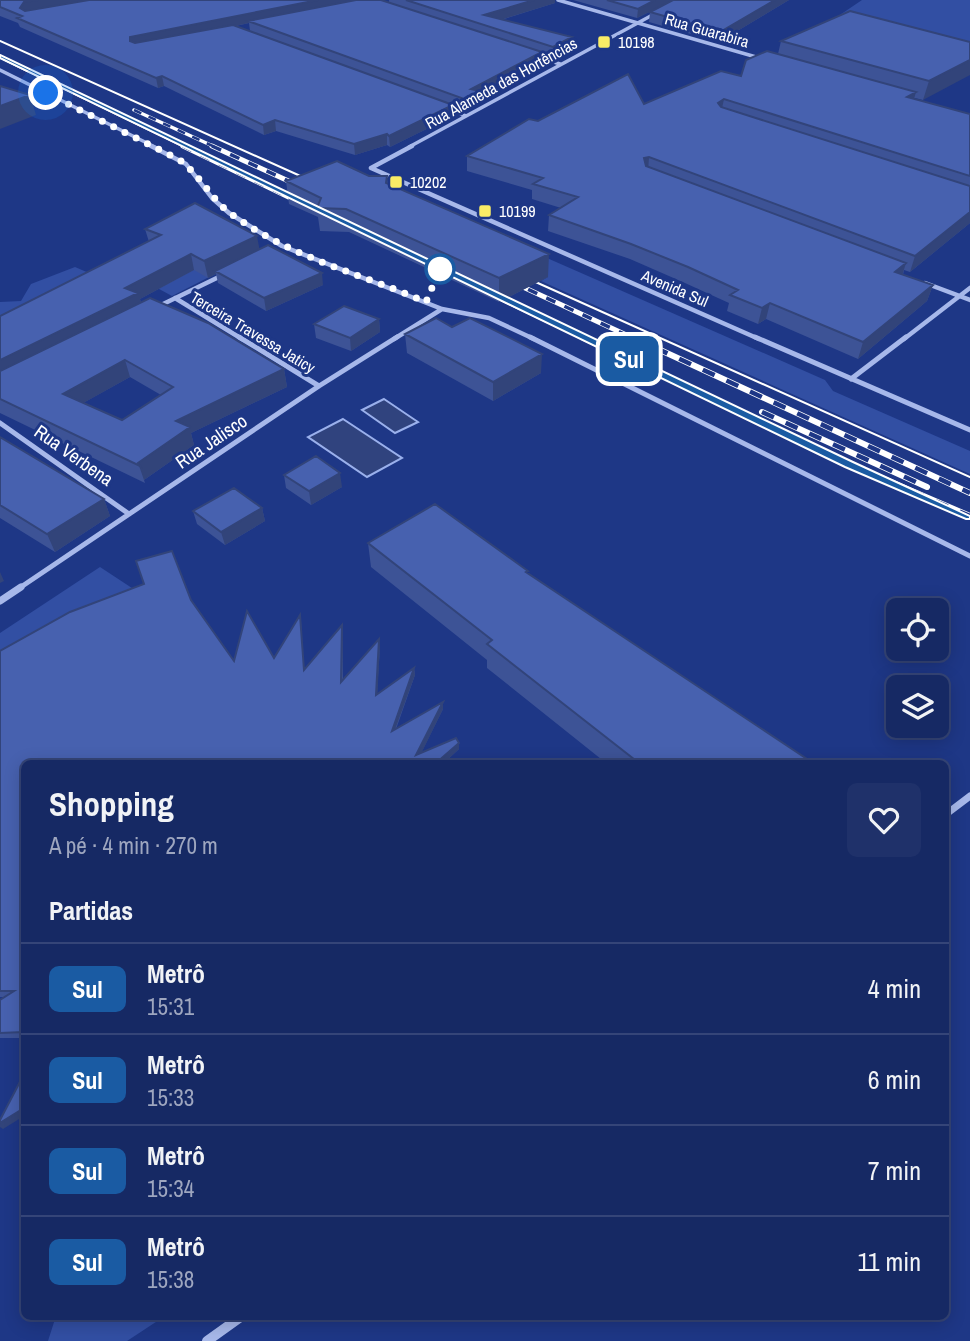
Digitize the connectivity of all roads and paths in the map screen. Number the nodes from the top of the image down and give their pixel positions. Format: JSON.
{"nodes":[{"id":1,"x":558,"y":0,"type":"edge"},
{"id":2,"x":659,"y":11,"type":"edge"},
{"id":3,"x":637,"y":23,"type":"junction"},
{"id":4,"x":522,"y":52,"type":"edge"},
{"id":5,"x":770,"y":61,"type":"edge"},
{"id":6,"x":560,"y":64,"type":"junction"},
{"id":7,"x":0,"y":71,"type":"edge"},
{"id":8,"x":441,"y":106,"type":"edge"},
{"id":9,"x":466,"y":116,"type":"junction"},
{"id":10,"x":371,"y":168,"type":"joint"},
{"id":11,"x":282,"y":246,"type":"junction"},
{"id":12,"x":270,"y":252,"type":"edge"},
{"id":13,"x":234,"y":269,"type":"edge"},
{"id":14,"x":920,"y":281,"type":"edge"},
{"id":15,"x":970,"y":288,"type":"edge"},
{"id":16,"x":959,"y":296,"type":"junction"},
{"id":17,"x":175,"y":298,"type":"junction"},
{"id":18,"x":970,"y":300,"type":"edge"},
{"id":19,"x":442,"y":309,"type":"junction"},
{"id":20,"x":150,"y":311,"type":"edge"},
{"id":21,"x":851,"y":379,"type":"junction"},
{"id":22,"x":319,"y":386,"type":"junction"},
{"id":23,"x":0,"y":423,"type":"edge"},
{"id":24,"x":970,"y":430,"type":"edge"},
{"id":25,"x":130,"y":514,"type":"junction"},
{"id":26,"x":970,"y":556,"type":"edge"},
{"id":27,"x":0,"y":601,"type":"edge"},
{"id":28,"x":970,"y":796,"type":"edge"},
{"id":29,"x":949,"y":811,"type":"edge"},
{"id":30,"x":236,"y":1320,"type":"edge"},
{"id":31,"x":207,"y":1341,"type":"edge"}],
"edges":[{"from":1,"to":3,"type":"street","name":"Rua Guarabira"},
{"from":2,"to":3,"type":"street","name":"Rua Alameda das Hortências"},
{"from":3,"to":5,"type":"street","name":"Rua Guarabira"},
{"from":3,"to":6,"type":"street","name":"Rua Alameda das Hortências"},
{"from":4,"to":6,"type":"street"},
{"from":6,"to":9,"type":"street","name":"Rua Alameda das Hortências"},
{"from":7,"to":11,"type":"street"},
{"from":8,"to":9,"type":"street"},
{"from":9,"to":10,"type":"street","name":"Rua Alameda das Hortências"},
{"from":10,"to":21,"type":"street","name":"Avenida Sul"},
{"from":11,"to":12,"type":"street"},
{"from":11,"to":19,"type":"street"},
{"from":13,"to":17,"type":"street"},
{"from":14,"to":16,"type":"street"},
{"from":15,"to":16,"type":"street"},
{"from":16,"to":18,"type":"street"},
{"from":16,"to":21,"type":"street"},
{"from":17,"to":20,"type":"street"},
{"from":17,"to":22,"type":"street","name":"Terceira Travessa Jaticy"},
{"from":19,"to":22,"type":"street","name":"Rua Jalisco"},
{"from":19,"to":26,"type":"street"},
{"from":21,"to":24,"type":"street","name":"Avenida Sul"},
{"from":22,"to":25,"type":"street","name":"Rua Jalisco"},
{"from":23,"to":25,"type":"street","name":"Rua Verbena"},
{"from":25,"to":27,"type":"street","name":"Rua Jalisco"},
{"from":28,"to":29,"type":"street"},
{"from":30,"to":31,"type":"street"}]}
